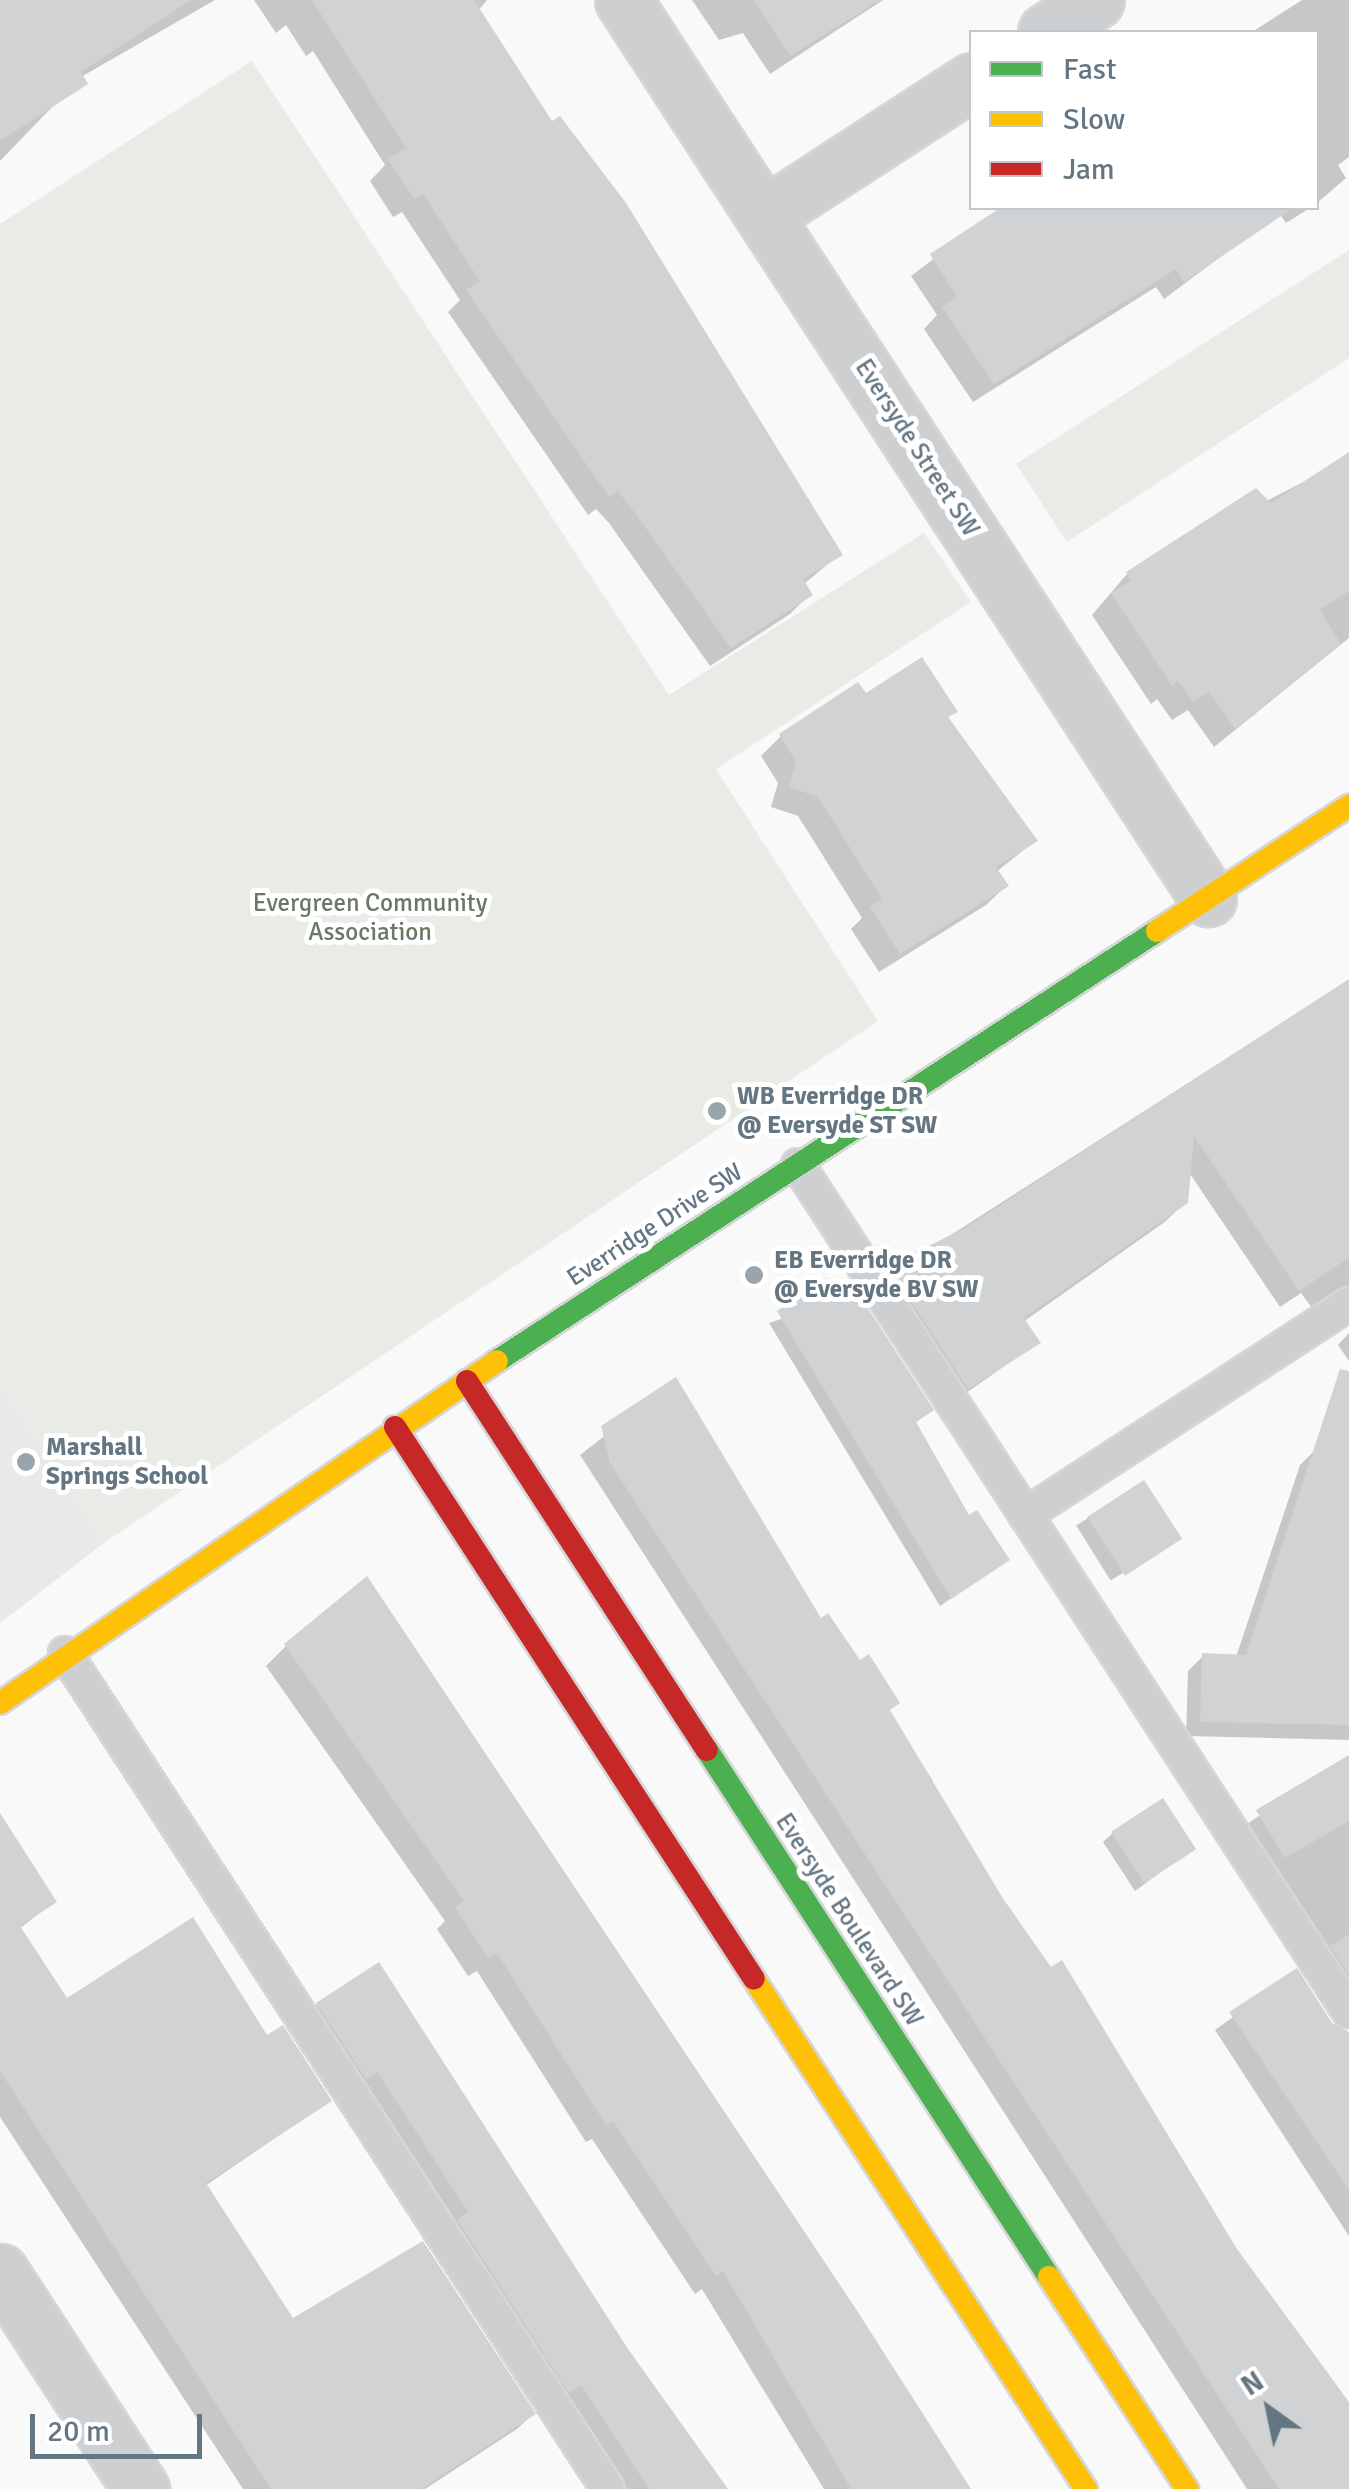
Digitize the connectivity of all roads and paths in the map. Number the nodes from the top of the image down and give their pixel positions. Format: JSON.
{"nodes":[{"id":1,"x":623,"y":0,"type":"edge"},
{"id":2,"x":1096,"y":0,"type":"edge"},
{"id":3,"x":1049,"y":30,"type":"edge"},
{"id":4,"x":969,"y":83,"type":"edge"},
{"id":5,"x":764,"y":216,"type":"junction"},
{"id":6,"x":1349,"y":806,"type":"edge"},
{"id":7,"x":1208,"y":898,"type":"junction"},
{"id":8,"x":798,"y":1164,"type":"junction"},
{"id":9,"x":1349,"y":1304,"type":"edge"},
{"id":10,"x":466,"y":1381,"type":"junction"},
{"id":11,"x":394,"y":1428,"type":"junction"},
{"id":12,"x":1025,"y":1515,"type":"junction"},
{"id":13,"x":65,"y":1653,"type":"junction"},
{"id":14,"x":0,"y":1702,"type":"edge"},
{"id":15,"x":1349,"y":2012,"type":"edge"},
{"id":16,"x":0,"y":2272,"type":"edge"},
{"id":17,"x":142,"y":2489,"type":"edge"},
{"id":18,"x":608,"y":2489,"type":"edge"},
{"id":19,"x":1086,"y":2489,"type":"edge"},
{"id":20,"x":1187,"y":2489,"type":"edge"}],
"edges":[{"from":1,"to":5,"type":"street","name":"Eversyde Street SW"},
{"from":2,"to":3,"type":"street"},
{"from":4,"to":5,"type":"street"},
{"from":5,"to":7,"type":"street","name":"Eversyde Street SW"},
{"from":6,"to":7,"type":"street","name":"Everridge Drive SW"},
{"from":7,"to":8,"type":"street","name":"Everridge Drive SW"},
{"from":8,"to":10,"type":"street","name":"Everridge Drive SW"},
{"from":8,"to":12,"type":"lane"},
{"from":9,"to":12,"type":"lane"},
{"from":10,"to":11,"type":"street","name":"Everridge Drive SW"},
{"from":10,"to":20,"type":"street","name":"Eversyde Boulevard SW"},
{"from":11,"to":13,"type":"street","name":"Everridge Drive SW"},
{"from":11,"to":19,"type":"street"},
{"from":12,"to":15,"type":"lane"},
{"from":13,"to":14,"type":"street","name":"Everridge Drive SW"},
{"from":13,"to":18,"type":"lane"},
{"from":16,"to":17,"type":"street"}]}
